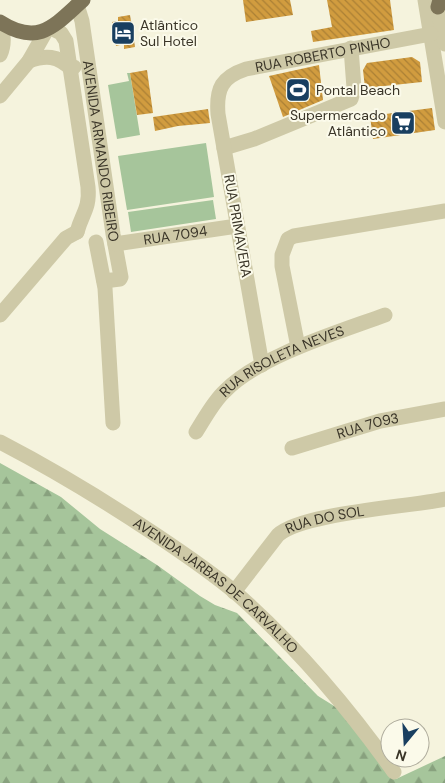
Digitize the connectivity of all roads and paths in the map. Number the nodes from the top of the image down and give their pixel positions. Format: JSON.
{"nodes":[{"id":1,"x":79,"y":2,"type":"edge"},
{"id":2,"x":435,"y":2,"type":"edge"},
{"id":3,"x":0,"y":22,"type":"edge"},
{"id":4,"x":48,"y":30,"type":"junction"},
{"id":5,"x":431,"y":34,"type":"junction"},
{"id":6,"x":445,"y":44,"type":"edge"},
{"id":7,"x":351,"y":48,"type":"junction"},
{"id":8,"x":0,"y":55,"type":"edge"},
{"id":9,"x":29,"y":61,"type":"junction"},
{"id":10,"x":89,"y":67,"type":"junction"},
{"id":11,"x":71,"y":69,"type":"junction"},
{"id":12,"x":91,"y":84,"type":"junction"},
{"id":13,"x":221,"y":86,"type":"joint"},
{"id":14,"x":74,"y":88,"type":"junction"},
{"id":15,"x":0,"y":96,"type":"edge"},
{"id":16,"x":445,"y":122,"type":"edge"},
{"id":17,"x":224,"y":148,"type":"junction"},
{"id":18,"x":108,"y":206,"type":"junction"},
{"id":19,"x":88,"y":207,"type":"junction"},
{"id":20,"x":445,"y":212,"type":"edge"},
{"id":21,"x":237,"y":226,"type":"junction"},
{"id":22,"x":77,"y":232,"type":"junction"},
{"id":23,"x":114,"y":239,"type":"junction"},
{"id":24,"x":96,"y":242,"type":"junction"},
{"id":25,"x":104,"y":281,"type":"junction"},
{"id":26,"x":0,"y":315,"type":"edge"},
{"id":27,"x":385,"y":315,"type":"dead end"},
{"id":28,"x":298,"y":348,"type":"junction"},
{"id":29,"x":262,"y":365,"type":"junction"},
{"id":30,"x":445,"y":409,"type":"edge"},
{"id":31,"x":113,"y":423,"type":"dead end"},
{"id":32,"x":196,"y":432,"type":"dead end"},
{"id":33,"x":0,"y":442,"type":"edge"},
{"id":34,"x":292,"y":448,"type":"dead end"},
{"id":35,"x":445,"y":499,"type":"edge"},
{"id":36,"x":234,"y":592,"type":"junction"},
{"id":37,"x":394,"y":772,"type":"dead end"}],
"edges":[{"from":1,"to":4,"type":"main road"},
{"from":1,"to":10,"type":"street","name":"AVENIDA ARMANDO RIBEIRO"},
{"from":2,"to":5,"type":"street"},
{"from":2,"to":6,"type":"street"},
{"from":3,"to":4,"type":"main road"},
{"from":3,"to":8,"type":"street"},
{"from":4,"to":9,"type":"street"},
{"from":4,"to":11,"type":"street","name":"AVENIDA ARMANDO RIBEIRO"},
{"from":5,"to":7,"type":"street","name":"RUA ROBERTO PINHO"},
{"from":5,"to":16,"type":"street"},
{"from":7,"to":13,"type":"street","name":"RUA ROBERTO PINHO"},
{"from":7,"to":17,"type":"street"},
{"from":9,"to":11,"type":"street"},
{"from":9,"to":15,"type":"street"},
{"from":10,"to":11,"type":"street"},
{"from":10,"to":12,"type":"street","name":"AVENIDA ARMANDO RIBEIRO"},
{"from":11,"to":14,"type":"street","name":"AVENIDA ARMANDO RIBEIRO"},
{"from":12,"to":14,"type":"street"},
{"from":12,"to":18,"type":"street","name":"AVENIDA ARMANDO RIBEIRO"},
{"from":13,"to":17,"type":"street","name":"RUA PRIMAVERA"},
{"from":14,"to":19,"type":"street","name":"AVENIDA ARMANDO RIBEIRO"},
{"from":17,"to":21,"type":"street","name":"RUA PRIMAVERA"},
{"from":18,"to":19,"type":"street"},
{"from":18,"to":23,"type":"street","name":"AVENIDA ARMANDO RIBEIRO"},
{"from":19,"to":22,"type":"street","name":"AVENIDA ARMANDO RIBEIRO"},
{"from":20,"to":28,"type":"street"},
{"from":21,"to":23,"type":"street","name":"RUA 7094"},
{"from":21,"to":29,"type":"street","name":"RUA PRIMAVERA"},
{"from":22,"to":24,"type":"street","name":"AVENIDA ARMANDO RIBEIRO"},
{"from":22,"to":26,"type":"street"},
{"from":23,"to":24,"type":"street","name":"RUA 7094"},
{"from":23,"to":25,"type":"street","name":"AVENIDA ARMANDO RIBEIRO"},
{"from":24,"to":25,"type":"street","name":"AVENIDA ARMANDO RIBEIRO"},
{"from":25,"to":31,"type":"street","name":"AVENIDA ARMANDO RIBEIRO"},
{"from":27,"to":28,"type":"street","name":"RUA RISOLETA NEVES"},
{"from":28,"to":29,"type":"street","name":"RUA RISOLETA NEVES"},
{"from":29,"to":32,"type":"street","name":"RUA RISOLETA NEVES"},
{"from":30,"to":34,"type":"street","name":"RUA 7093"},
{"from":33,"to":36,"type":"street","name":"AVENIDA JARBAS DE CARVALHO"},
{"from":35,"to":36,"type":"street","name":"RUA DO SOL"},
{"from":36,"to":37,"type":"street","name":"AVENIDA JARBAS DE CARVALHO"}]}
